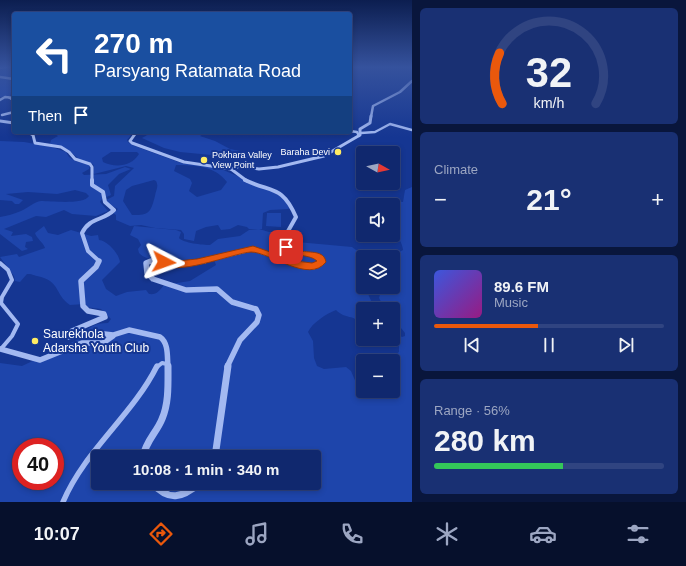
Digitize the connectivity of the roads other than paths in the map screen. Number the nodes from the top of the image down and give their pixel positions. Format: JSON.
{"nodes":[{"id":1,"x":402,"y":90,"type":"edge"},
{"id":2,"x":0,"y":100,"type":"edge"},
{"id":3,"x":12,"y":100,"type":"edge"},
{"id":4,"x":12,"y":112,"type":"edge"},
{"id":5,"x":1,"y":114,"type":"edge"},
{"id":6,"x":0,"y":120,"type":"edge"},
{"id":7,"x":12,"y":123,"type":"edge"},
{"id":8,"x":412,"y":130,"type":"edge"},
{"id":9,"x":352,"y":131,"type":"edge"},
{"id":10,"x":31,"y":134,"type":"edge"},
{"id":11,"x":135,"y":134,"type":"edge"},
{"id":12,"x":360,"y":135,"type":"junction"},
{"id":13,"x":231,"y":169,"type":"junction"},
{"id":14,"x":0,"y":263,"type":"edge"},
{"id":15,"x":113,"y":336,"type":"junction"},
{"id":16,"x":1,"y":349,"type":"edge"},
{"id":17,"x":167,"y":364,"type":"junction"},
{"id":18,"x":144,"y":450,"type":"edge"},
{"id":19,"x":216,"y":450,"type":"edge"},
{"id":20,"x":157,"y":490,"type":"edge"},
{"id":21,"x":190,"y":490,"type":"edge"},
{"id":22,"x":62,"y":502,"type":"edge"}],
"edges":[{"from":1,"to":12,"type":"street"},
{"from":2,"to":3,"type":"street"},
{"from":4,"to":5,"type":"street"},
{"from":5,"to":6,"type":"street"},
{"from":6,"to":7,"type":"street"},
{"from":8,"to":12,"type":"street"},
{"from":9,"to":12,"type":"street"},
{"from":10,"to":15,"type":"street"},
{"from":11,"to":13,"type":"street"},
{"from":12,"to":13,"type":"street"},
{"from":13,"to":19,"type":"street"},
{"from":14,"to":16,"type":"street"},
{"from":15,"to":16,"type":"street"},
{"from":15,"to":17,"type":"street"},
{"from":17,"to":18,"type":"street"},
{"from":17,"to":22,"type":"street"},
{"from":20,"to":21,"type":"street"}]}
